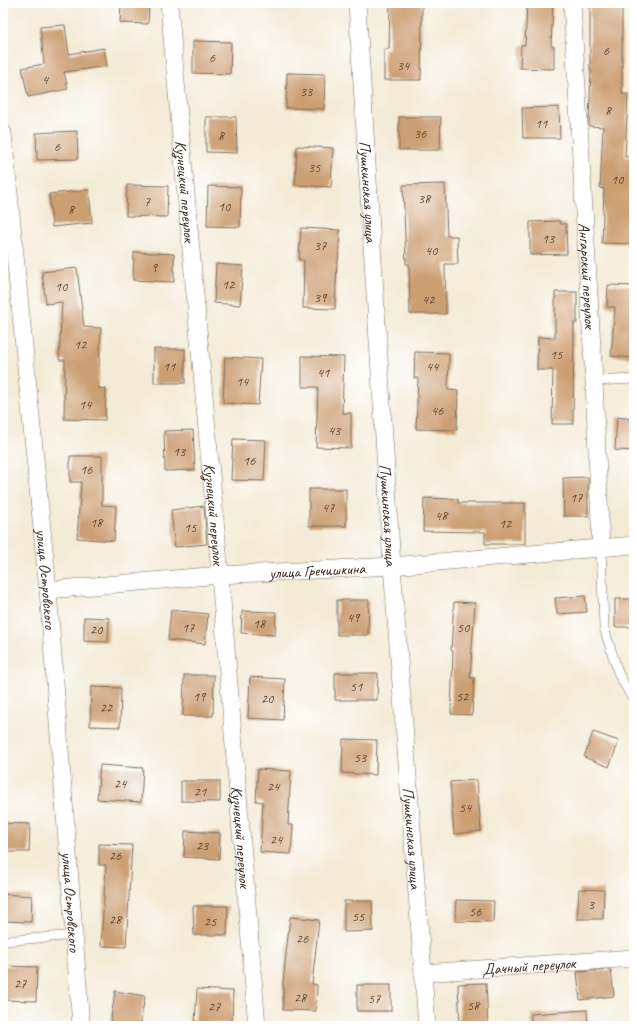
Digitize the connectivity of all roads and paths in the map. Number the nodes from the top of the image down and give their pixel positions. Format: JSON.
{"nodes":[{"id":1,"x":169,"y":3,"type":"edge"},
{"id":2,"x":357,"y":3,"type":"edge"},
{"id":3,"x":572,"y":3,"type":"edge"},
{"id":4,"x":3,"y":133,"type":"edge"},
{"id":5,"x":634,"y":379,"type":"edge"},
{"id":6,"x":594,"y":381,"type":"junction"},
{"id":7,"x":634,"y":545,"type":"edge"},
{"id":8,"x":602,"y":547,"type":"junction"},
{"id":9,"x":392,"y":566,"type":"junction"},
{"id":10,"x":220,"y":575,"type":"junction"},
{"id":11,"x":48,"y":590,"type":"junction"},
{"id":12,"x":634,"y":701,"type":"edge"},
{"id":13,"x":74,"y":935,"type":"junction"},
{"id":14,"x":3,"y":941,"type":"edge"},
{"id":15,"x":634,"y":958,"type":"edge"},
{"id":16,"x":423,"y":973,"type":"junction"},
{"id":17,"x":81,"y":1026,"type":"edge"},
{"id":18,"x":256,"y":1026,"type":"edge"},
{"id":19,"x":427,"y":1026,"type":"edge"}],
"edges":[{"from":1,"to":10,"type":"street","name":"Кузнецкий переулок"},
{"from":2,"to":9,"type":"street","name":"Пушкинская улица"},
{"from":3,"to":6,"type":"street","name":"Ангарский переулок"},
{"from":4,"to":11,"type":"street","name":"улица Островского"},
{"from":5,"to":6,"type":"lane"},
{"from":6,"to":8,"type":"street","name":"Ангарский переулок"},
{"from":7,"to":8,"type":"street","name":"улица Гречишкина"},
{"from":8,"to":9,"type":"street","name":"улица Гречишкина"},
{"from":8,"to":12,"type":"lane"},
{"from":9,"to":10,"type":"street","name":"улица Гречишкина"},
{"from":9,"to":16,"type":"street","name":"Пушкинская улица"},
{"from":10,"to":11,"type":"street","name":"улица Гречишкина"},
{"from":10,"to":18,"type":"street","name":"Кузнецкий переулок"},
{"from":11,"to":13,"type":"street","name":"улица Островского"},
{"from":13,"to":14,"type":"lane"},
{"from":13,"to":17,"type":"street","name":"улица Островского"},
{"from":15,"to":16,"type":"street","name":"Дачный переулок"},
{"from":16,"to":19,"type":"street","name":"Пушкинская улица"}]}
